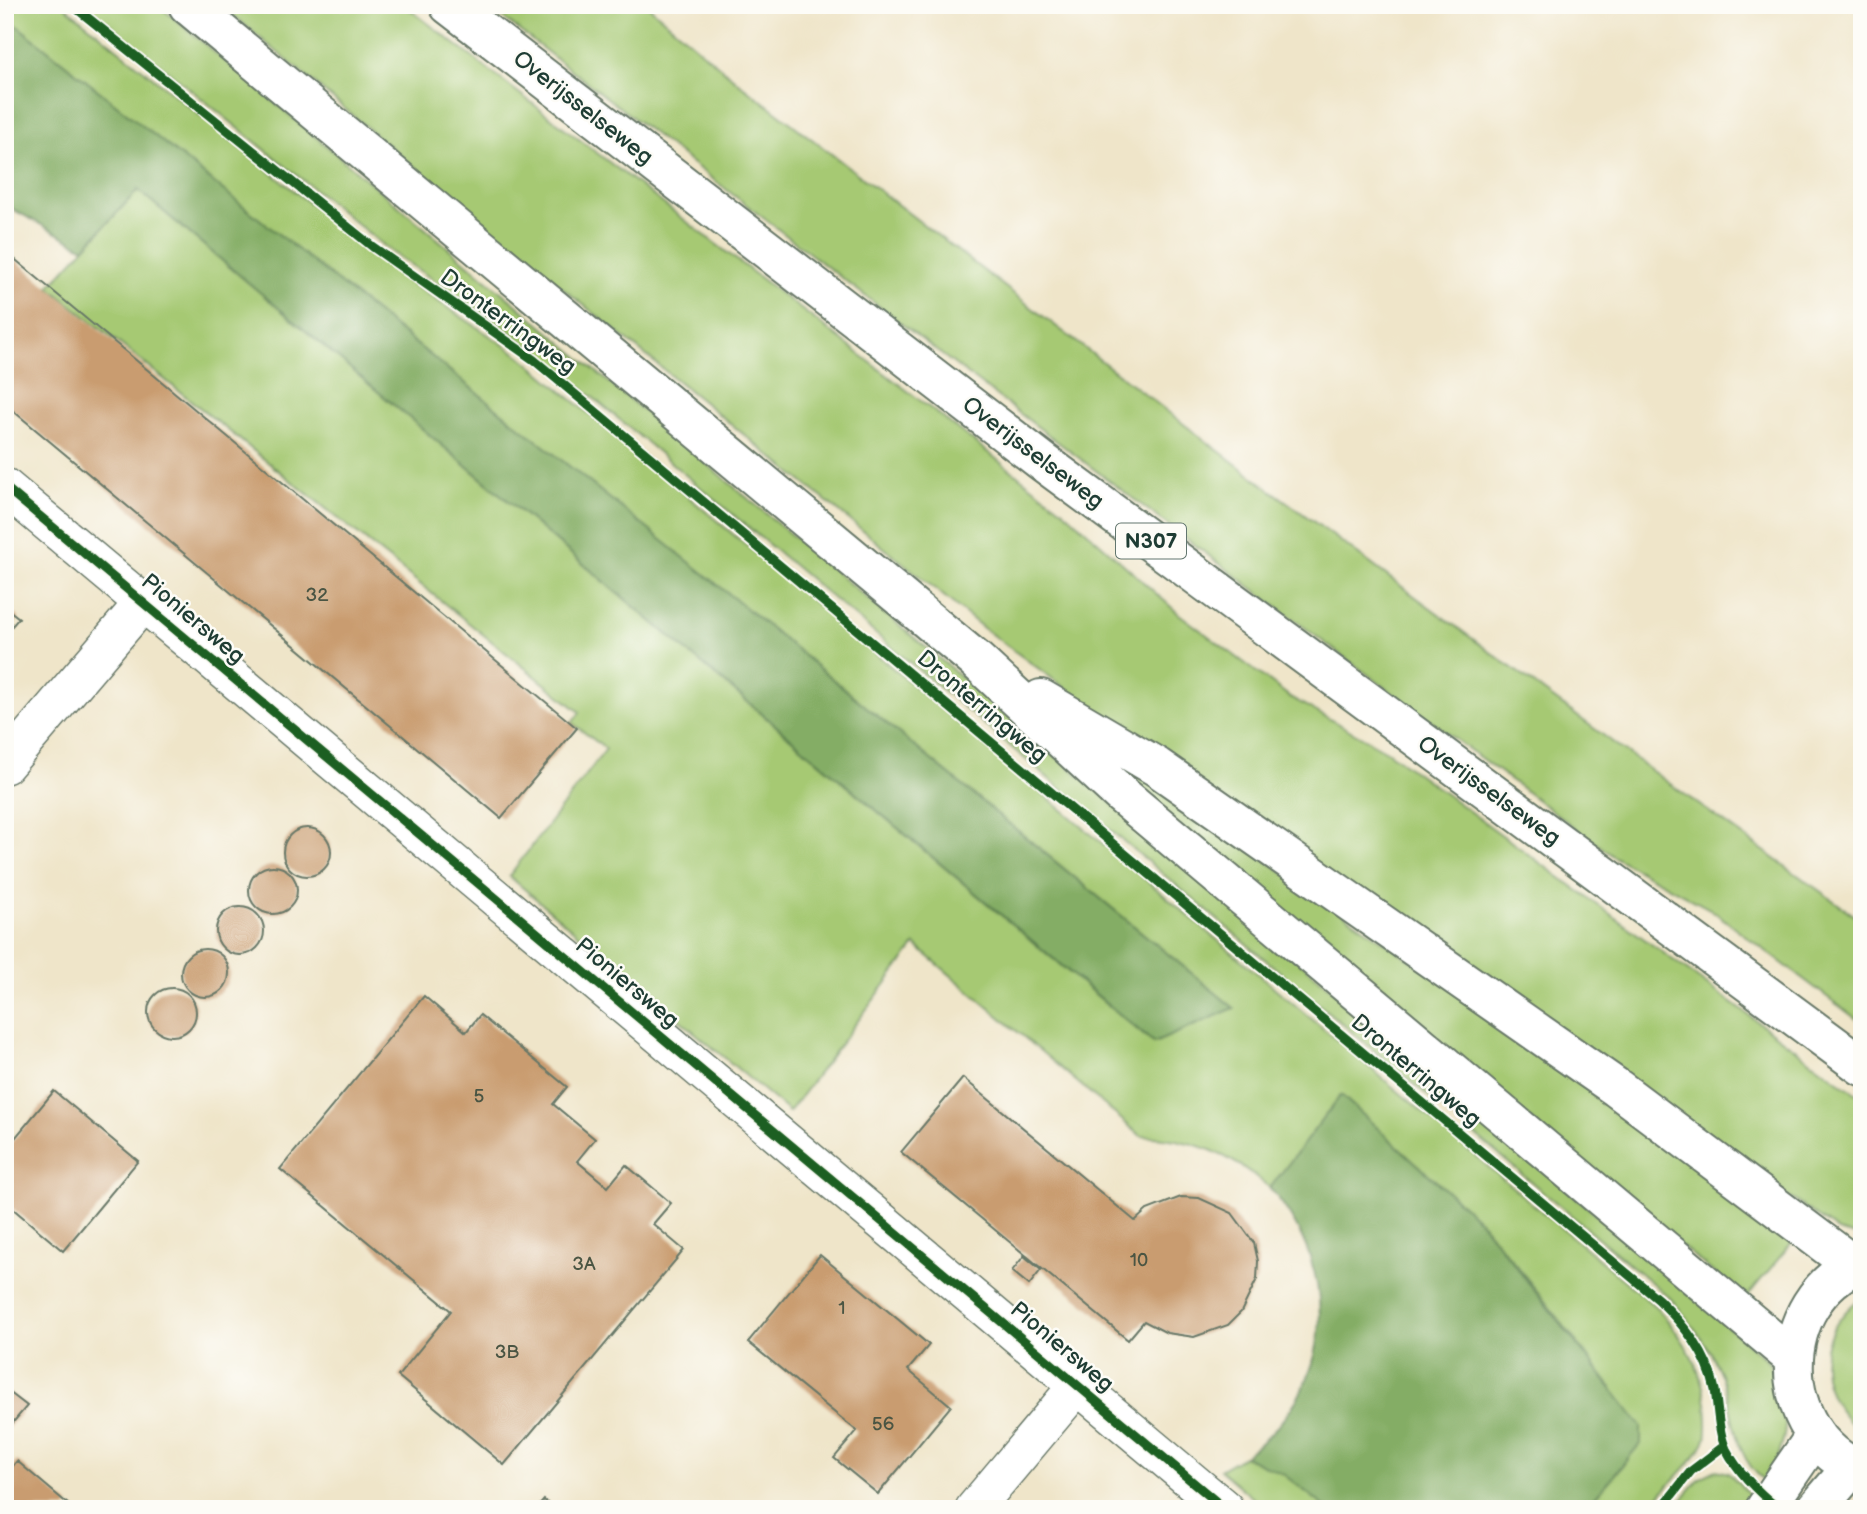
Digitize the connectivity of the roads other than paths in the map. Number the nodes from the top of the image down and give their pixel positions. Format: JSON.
{"nodes":[{"id":1,"x":188,"y":5,"type":"edge"},
{"id":2,"x":449,"y":5,"type":"edge"},
{"id":3,"x":5,"y":487,"type":"edge"},
{"id":4,"x":143,"y":603,"type":"junction"},
{"id":5,"x":976,"y":660,"type":"junction"},
{"id":6,"x":5,"y":765,"type":"edge"},
{"id":7,"x":1862,"y":1066,"type":"edge"},
{"id":8,"x":1857,"y":1264,"type":"edge"},
{"id":9,"x":1792,"y":1357,"type":"junction"},
{"id":10,"x":1078,"y":1385,"type":"junction"},
{"id":11,"x":1815,"y":1436,"type":"junction"},
{"id":12,"x":1857,"y":1469,"type":"edge"},
{"id":13,"x":975,"y":1509,"type":"edge"},
{"id":14,"x":1225,"y":1509,"type":"edge"},
{"id":15,"x":1765,"y":1509,"type":"edge"},
{"id":16,"x":1816,"y":1509,"type":"edge"}],
"edges":[{"from":1,"to":5,"type":"main road","name":"Dronterringweg"},
{"from":2,"to":7,"type":"main road","name":"Overijsselseweg","number":"N307"},
{"from":3,"to":4,"type":"street","name":"Pioniersweg"},
{"from":4,"to":6,"type":"street","name":"Pioniersweg"},
{"from":4,"to":10,"type":"street","name":"Pioniersweg"},
{"from":5,"to":8,"type":"main road","name":"Dronterringweg"},
{"from":5,"to":9,"type":"main road","name":"Dronterringweg"},
{"from":8,"to":9,"type":"main road"},
{"from":9,"to":11,"type":"main road"},
{"from":10,"to":13,"type":"street"},
{"from":10,"to":14,"type":"street","name":"Pioniersweg"},
{"from":11,"to":12,"type":"main road"},
{"from":11,"to":15,"type":"main road"},
{"from":12,"to":16,"type":"main road"}]}
